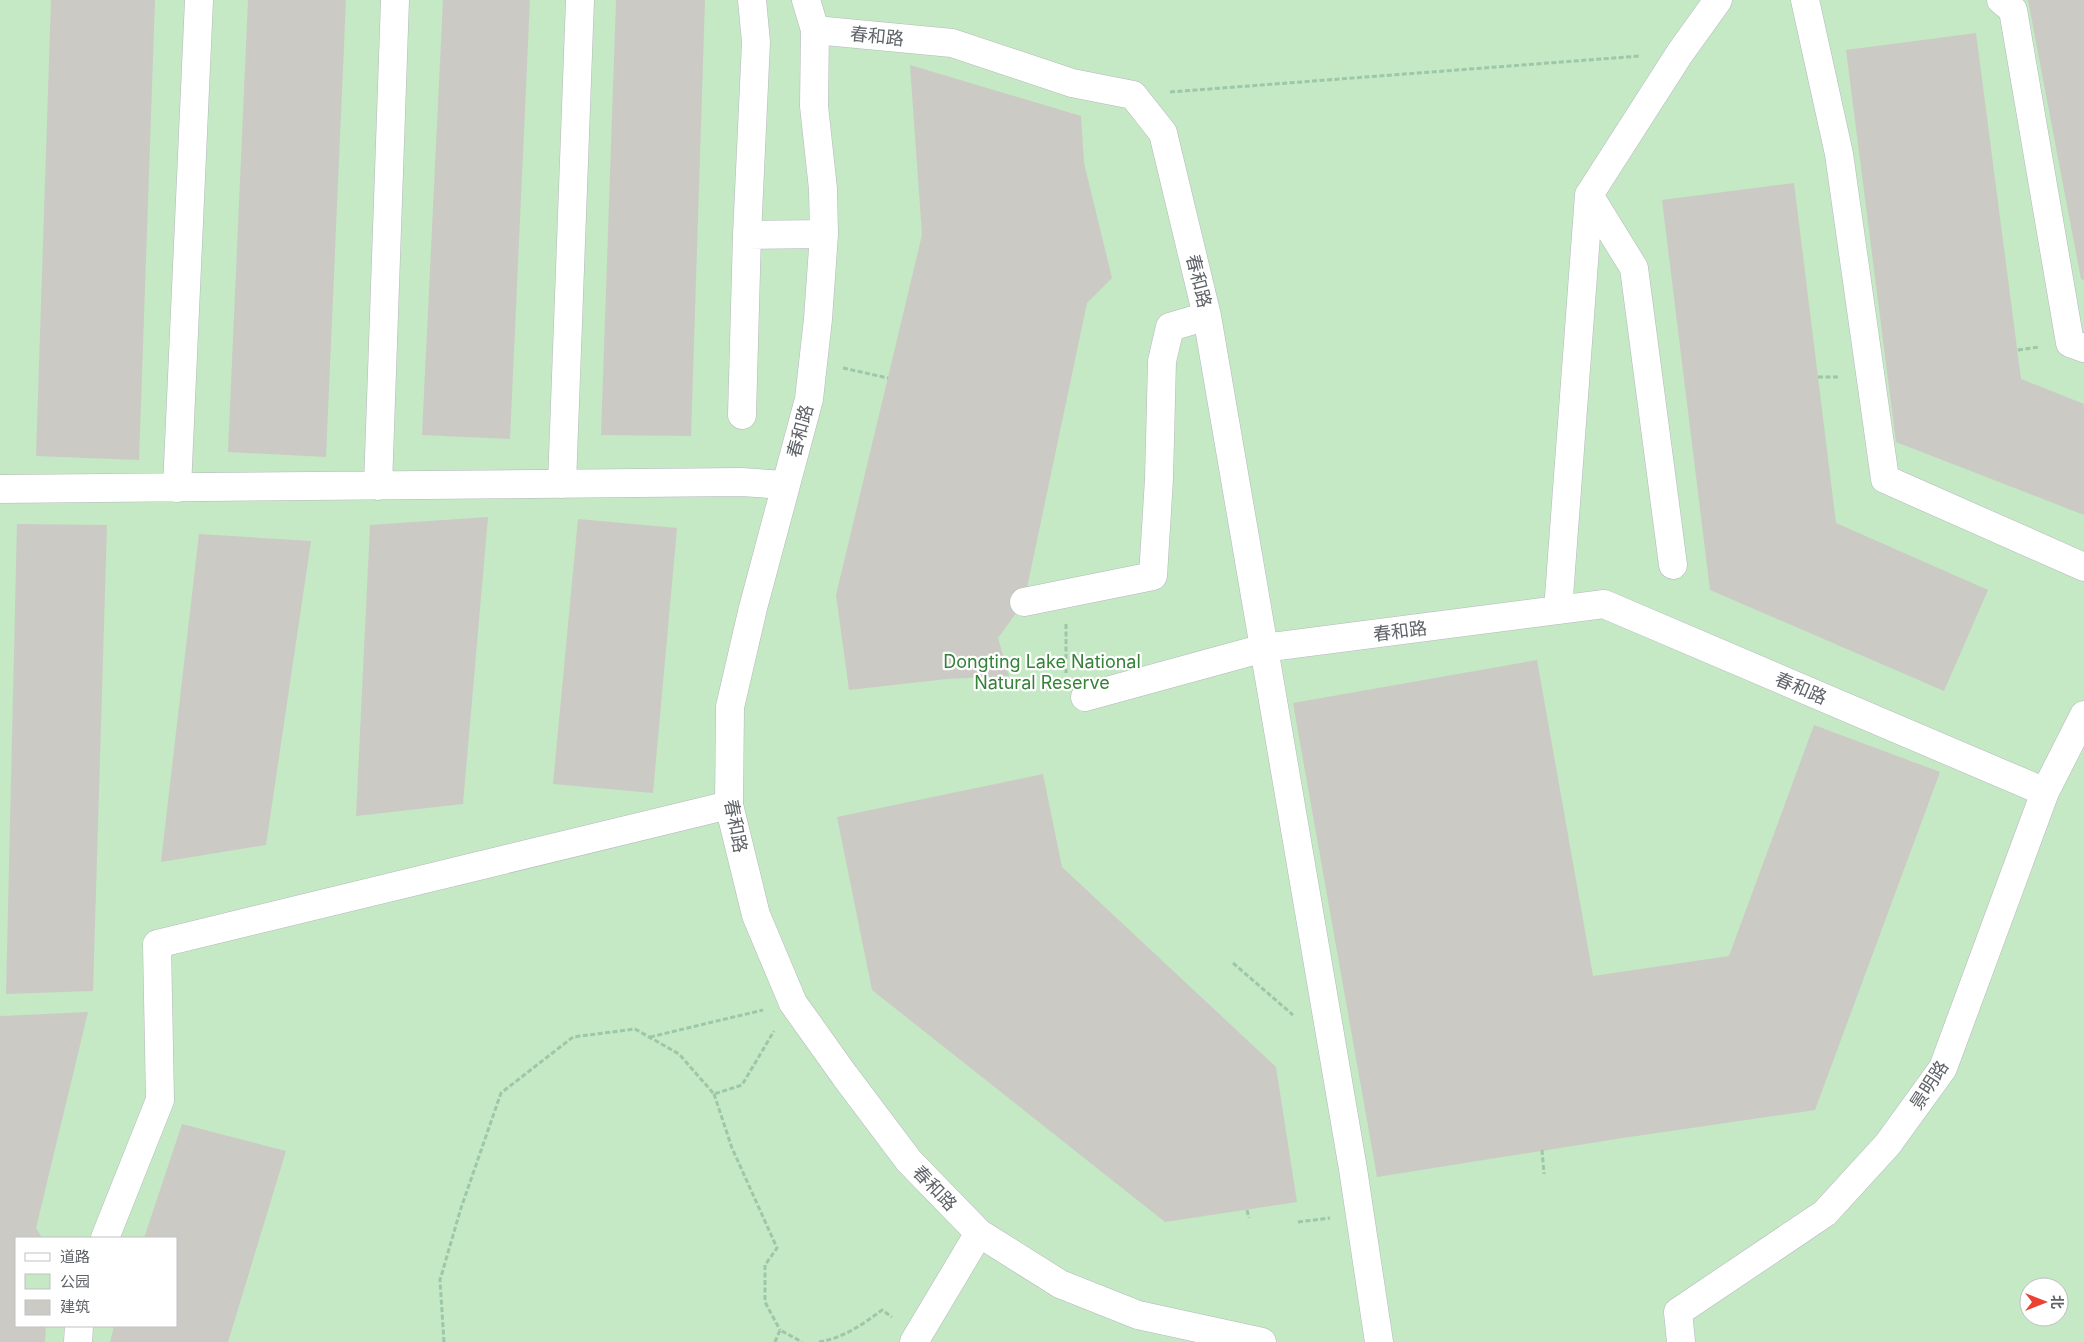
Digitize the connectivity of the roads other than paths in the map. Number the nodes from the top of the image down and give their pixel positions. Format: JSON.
{"nodes":[{"id":1,"x":198,"y":0,"type":"edge"},
{"id":2,"x":396,"y":0,"type":"edge"},
{"id":3,"x":580,"y":0,"type":"edge"},
{"id":4,"x":752,"y":0,"type":"edge"},
{"id":5,"x":806,"y":0,"type":"edge"},
{"id":6,"x":1718,"y":0,"type":"edge"},
{"id":7,"x":1805,"y":0,"type":"edge"},
{"id":8,"x":2001,"y":0,"type":"edge"},
{"id":9,"x":815,"y":30,"type":"junction"},
{"id":10,"x":1589,"y":195,"type":"junction"},
{"id":11,"x":824,"y":234,"type":"junction"},
{"id":12,"x":747,"y":235,"type":"junction"},
{"id":13,"x":1208,"y":316,"type":"junction"},
{"id":14,"x":2084,"y":348,"type":"edge"},
{"id":15,"x":742,"y":415,"type":"dead end"},
{"id":16,"x":562,"y":484,"type":"junction"},
{"id":17,"x":785,"y":485,"type":"junction"},
{"id":18,"x":378,"y":486,"type":"junction"},
{"id":19,"x":177,"y":488,"type":"junction"},
{"id":20,"x":0,"y":489,"type":"edge"},
{"id":21,"x":1673,"y":564,"type":"dead end"},
{"id":22,"x":2084,"y":567,"type":"edge"},
{"id":23,"x":1024,"y":602,"type":"dead end"},
{"id":24,"x":1558,"y":610,"type":"junction"},
{"id":25,"x":1264,"y":648,"type":"junction"},
{"id":26,"x":1085,"y":697,"type":"dead end"},
{"id":27,"x":2084,"y":715,"type":"edge"},
{"id":28,"x":2045,"y":792,"type":"junction"},
{"id":29,"x":729,"y":805,"type":"junction"},
{"id":30,"x":979,"y":1233,"type":"junction"},
{"id":31,"x":105,"y":1237,"type":"edge"},
{"id":32,"x":78,"y":1327,"type":"edge"},
{"id":33,"x":916,"y":1338,"type":"edge"},
{"id":34,"x":78,"y":1342,"type":"edge"},
{"id":35,"x":1262,"y":1342,"type":"edge"},
{"id":36,"x":1379,"y":1342,"type":"edge"},
{"id":37,"x":1681,"y":1342,"type":"edge"}],
"edges":[{"from":1,"to":19,"type":"lane"},
{"from":2,"to":18,"type":"lane"},
{"from":3,"to":16,"type":"lane"},
{"from":4,"to":12,"type":"lane"},
{"from":5,"to":9,"type":"lane"},
{"from":6,"to":10,"type":"lane"},
{"from":7,"to":22,"type":"lane"},
{"from":8,"to":14,"type":"lane"},
{"from":9,"to":11,"type":"lane","name":"春和路"},
{"from":9,"to":13,"type":"lane","name":"春和路"},
{"from":10,"to":21,"type":"lane"},
{"from":10,"to":24,"type":"lane"},
{"from":11,"to":12,"type":"lane"},
{"from":11,"to":17,"type":"lane","name":"春和路"},
{"from":12,"to":15,"type":"lane"},
{"from":13,"to":23,"type":"lane"},
{"from":13,"to":25,"type":"lane","name":"春和路"},
{"from":16,"to":17,"type":"lane"},
{"from":16,"to":18,"type":"lane"},
{"from":17,"to":29,"type":"lane","name":"春和路"},
{"from":18,"to":19,"type":"lane"},
{"from":19,"to":20,"type":"lane"},
{"from":24,"to":25,"type":"lane","name":"春和路"},
{"from":24,"to":28,"type":"lane","name":"春和路"},
{"from":25,"to":26,"type":"lane"},
{"from":25,"to":36,"type":"lane"},
{"from":27,"to":28,"type":"lane","name":"景明路"},
{"from":28,"to":37,"type":"lane","name":"景明路"},
{"from":29,"to":30,"type":"lane","name":"春和路"},
{"from":29,"to":31,"type":"lane"},
{"from":30,"to":33,"type":"lane"},
{"from":30,"to":35,"type":"lane","name":"春和路"},
{"from":32,"to":34,"type":"lane"}]}
